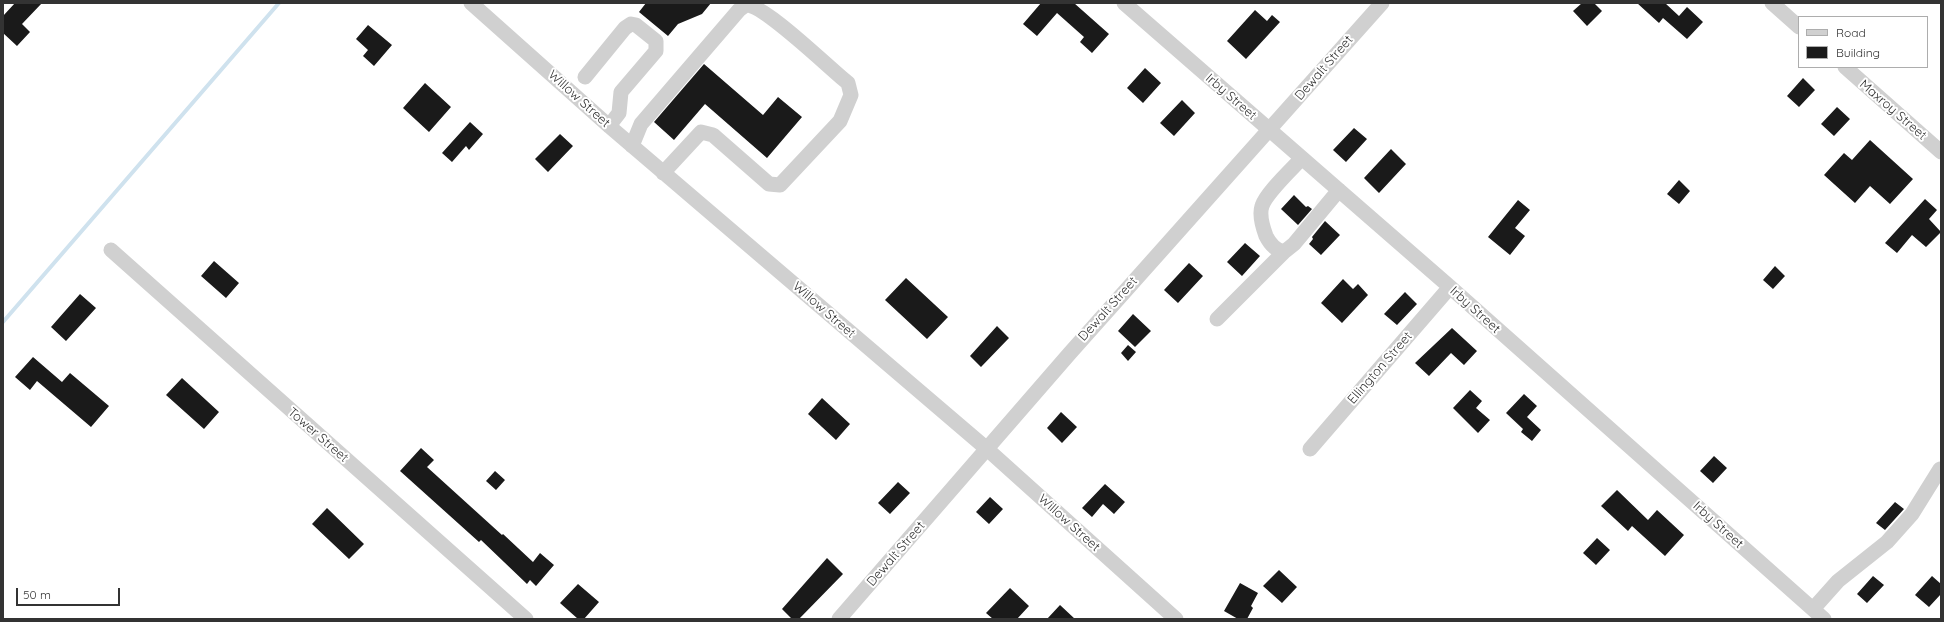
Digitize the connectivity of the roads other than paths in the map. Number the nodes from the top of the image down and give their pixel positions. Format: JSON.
{"nodes":[{"id":1,"x":471,"y":3,"type":"edge"},
{"id":2,"x":1124,"y":3,"type":"edge"},
{"id":3,"x":1382,"y":3,"type":"edge"},
{"id":4,"x":1772,"y":3,"type":"edge"},
{"id":5,"x":1798,"y":25,"type":"edge"},
{"id":6,"x":1846,"y":68,"type":"edge"},
{"id":7,"x":585,"y":77,"type":"dead end"},
{"id":8,"x":609,"y":126,"type":"junction"},
{"id":9,"x":1270,"y":130,"type":"junction"},
{"id":10,"x":632,"y":146,"type":"junction"},
{"id":11,"x":1941,"y":152,"type":"edge"},
{"id":12,"x":1302,"y":158,"type":"junction"},
{"id":13,"x":663,"y":173,"type":"junction"},
{"id":14,"x":1339,"y":190,"type":"junction"},
{"id":15,"x":111,"y":250,"type":"dead end"},
{"id":16,"x":1284,"y":252,"type":"junction"},
{"id":17,"x":1450,"y":287,"type":"junction"},
{"id":18,"x":1217,"y":319,"type":"dead end"},
{"id":19,"x":1310,"y":449,"type":"dead end"},
{"id":20,"x":987,"y":450,"type":"junction"},
{"id":21,"x":1940,"y":469,"type":"dead end"},
{"id":22,"x":1813,"y":609,"type":"junction"},
{"id":23,"x":526,"y":619,"type":"edge"},
{"id":24,"x":839,"y":619,"type":"edge"},
{"id":25,"x":1176,"y":619,"type":"edge"},
{"id":26,"x":1824,"y":619,"type":"edge"}],
"edges":[{"from":1,"to":8,"type":"street","name":"Willow Street"},
{"from":2,"to":9,"type":"street","name":"Irby Street"},
{"from":3,"to":9,"type":"street","name":"Dewalt Street"},
{"from":4,"to":5,"type":"street"},
{"from":6,"to":11,"type":"street","name":"Maxroy Street"},
{"from":7,"to":8,"type":"street"},
{"from":8,"to":10,"type":"street","name":"Willow Street"},
{"from":9,"to":12,"type":"street","name":"Irby Street"},
{"from":9,"to":20,"type":"street","name":"Dewalt Street"},
{"from":10,"to":13,"type":"street","name":"Willow Street"},
{"from":10,"to":13,"type":"street"},
{"from":12,"to":14,"type":"street","name":"Irby Street"},
{"from":12,"to":16,"type":"street"},
{"from":13,"to":20,"type":"street","name":"Willow Street"},
{"from":14,"to":16,"type":"street"},
{"from":14,"to":17,"type":"street","name":"Irby Street"},
{"from":15,"to":23,"type":"street","name":"Tower Street"},
{"from":16,"to":18,"type":"street"},
{"from":17,"to":19,"type":"street","name":"Ellington Street"},
{"from":17,"to":22,"type":"street","name":"Irby Street"},
{"from":20,"to":24,"type":"street","name":"Dewalt Street"},
{"from":20,"to":25,"type":"street","name":"Willow Street"},
{"from":21,"to":22,"type":"street"},
{"from":22,"to":26,"type":"street","name":"Irby Street"}]}
